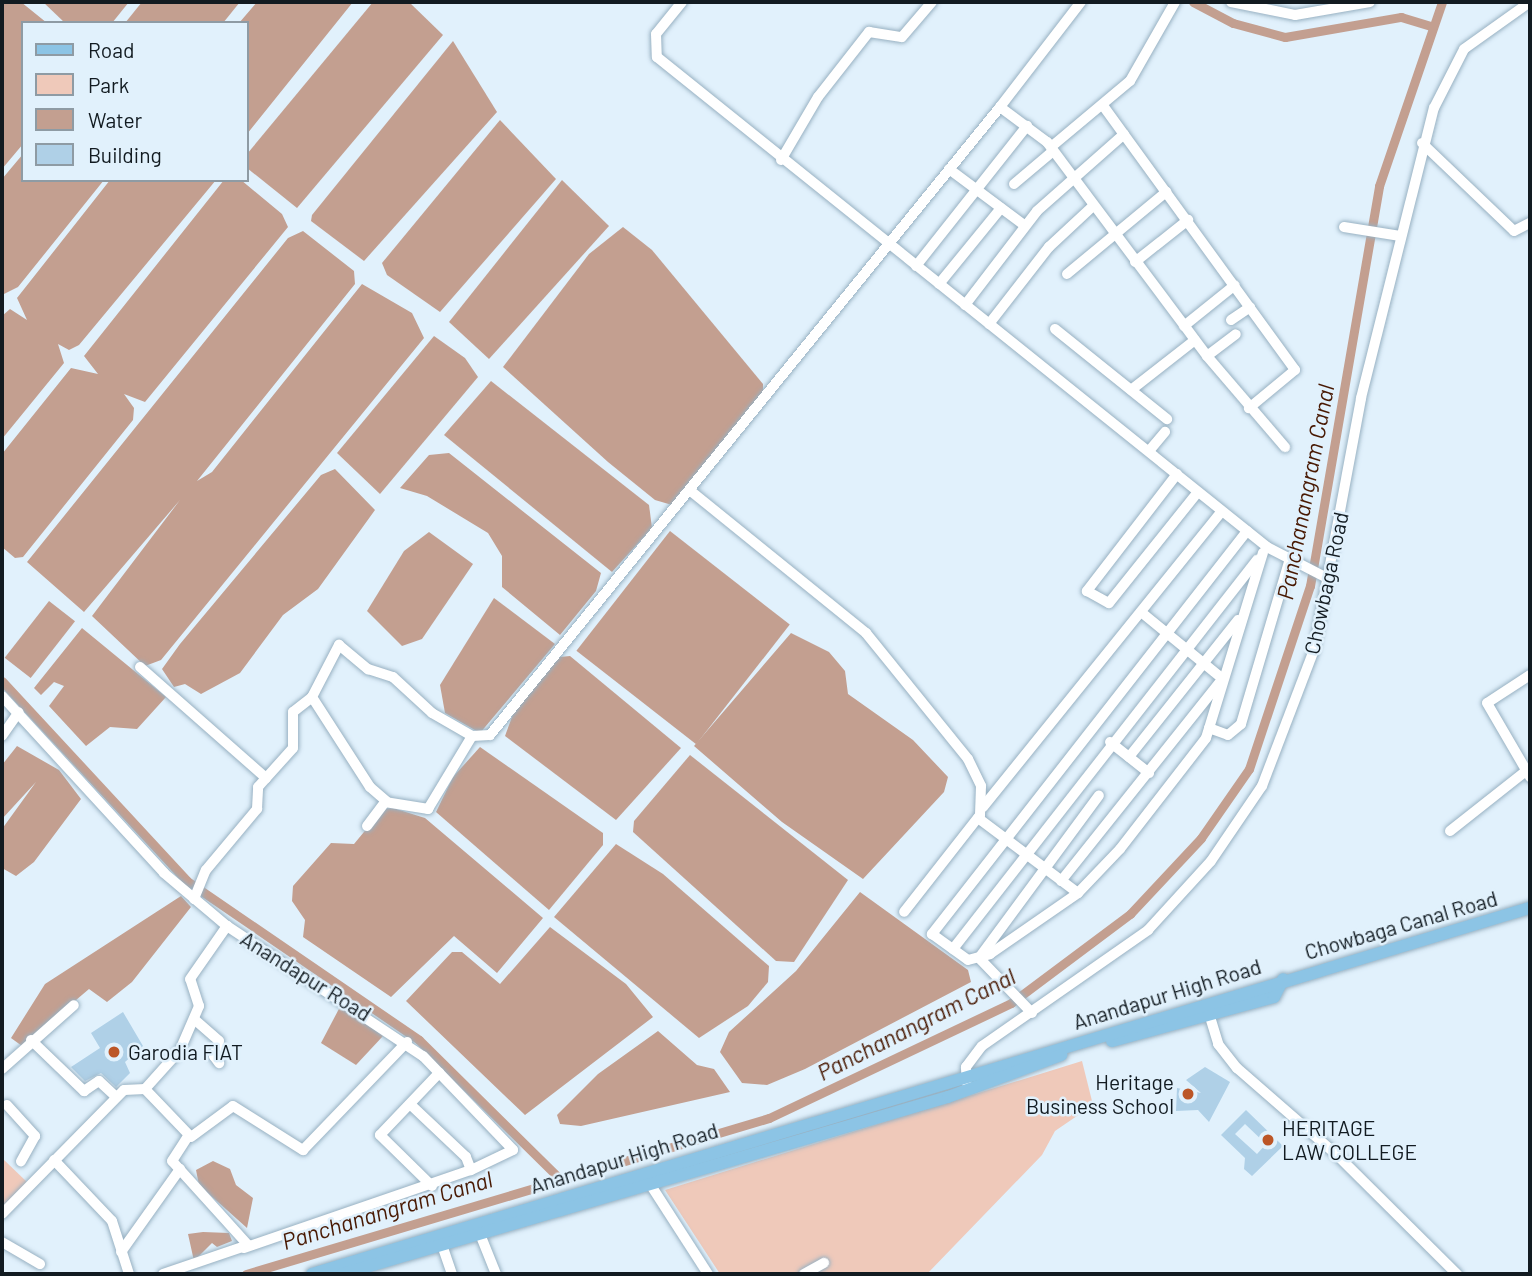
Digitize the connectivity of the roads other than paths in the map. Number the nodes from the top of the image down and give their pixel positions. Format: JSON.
{"nodes":[{"id":1,"x":682,"y":2,"type":"edge"},
{"id":2,"x":932,"y":2,"type":"edge"},
{"id":3,"x":1081,"y":2,"type":"edge"},
{"id":4,"x":1231,"y":2,"type":"edge"},
{"id":5,"x":1369,"y":2,"type":"edge"},
{"id":6,"x":1530,"y":2,"type":"edge"},
{"id":7,"x":1174,"y":4,"type":"edge"},
{"id":8,"x":1000,"y":107,"type":"junction"},
{"id":9,"x":1104,"y":107,"type":"junction"},
{"id":10,"x":1027,"y":126,"type":"junction"},
{"id":11,"x":1124,"y":134,"type":"junction"},
{"id":12,"x":1422,"y":143,"type":"junction"},
{"id":13,"x":1052,"y":149,"type":"junction"},
{"id":14,"x":782,"y":160,"type":"junction"},
{"id":15,"x":949,"y":169,"type":"junction"},
{"id":16,"x":1073,"y":179,"type":"junction"},
{"id":17,"x":1014,"y":184,"type":"dead end"},
{"id":18,"x":976,"y":189,"type":"junction"},
{"id":19,"x":1166,"y":192,"type":"junction"},
{"id":20,"x":1093,"y":206,"type":"junction"},
{"id":21,"x":1001,"y":208,"type":"junction"},
{"id":22,"x":1188,"y":220,"type":"junction"},
{"id":23,"x":1530,"y":223,"type":"edge"},
{"id":24,"x":1024,"y":225,"type":"junction"},
{"id":25,"x":1350,"y":228,"type":"dead end"},
{"id":26,"x":1114,"y":234,"type":"junction"},
{"id":27,"x":1400,"y":236,"type":"junction"},
{"id":28,"x":890,"y":245,"type":"junction"},
{"id":29,"x":1135,"y":262,"type":"junction"},
{"id":30,"x":916,"y":266,"type":"junction"},
{"id":31,"x":1067,"y":274,"type":"dead end"},
{"id":32,"x":939,"y":284,"type":"junction"},
{"id":33,"x":1235,"y":285,"type":"junction"},
{"id":34,"x":965,"y":306,"type":"junction"},
{"id":35,"x":1250,"y":307,"type":"junction"},
{"id":36,"x":1231,"y":320,"type":"dead end"},
{"id":37,"x":989,"y":324,"type":"junction"},
{"id":38,"x":1184,"y":326,"type":"junction"},
{"id":39,"x":1055,"y":328,"type":"dead end"},
{"id":40,"x":1236,"y":334,"type":"dead end"},
{"id":41,"x":1195,"y":340,"type":"junction"},
{"id":42,"x":1207,"y":356,"type":"junction"},
{"id":43,"x":1132,"y":390,"type":"junction"},
{"id":44,"x":1249,"y":408,"type":"junction"},
{"id":45,"x":1167,"y":419,"type":"dead end"},
{"id":46,"x":1165,"y":432,"type":"dead end"},
{"id":47,"x":1286,"y":447,"type":"dead end"},
{"id":48,"x":1149,"y":451,"type":"junction"},
{"id":49,"x":1177,"y":474,"type":"junction"},
{"id":50,"x":692,"y":492,"type":"junction"},
{"id":51,"x":1198,"y":492,"type":"junction"},
{"id":52,"x":1222,"y":511,"type":"junction"},
{"id":53,"x":1247,"y":531,"type":"junction"},
{"id":54,"x":1265,"y":550,"type":"junction"},
{"id":55,"x":1292,"y":564,"type":"junction"},
{"id":56,"x":1324,"y":577,"type":"junction"},
{"id":57,"x":1141,"y":612,"type":"junction"},
{"id":58,"x":1242,"y":615,"type":"junction"},
{"id":59,"x":1166,"y":632,"type":"junction"},
{"id":60,"x":1185,"y":648,"type":"junction"},
{"id":61,"x":1204,"y":663,"type":"junction"},
{"id":62,"x":140,"y":667,"type":"dead end"},
{"id":63,"x":1530,"y":675,"type":"edge"},
{"id":64,"x":1224,"y":677,"type":"junction"},
{"id":65,"x":2,"y":696,"type":"edge"},
{"id":66,"x":312,"y":697,"type":"junction"},
{"id":67,"x":19,"y":712,"type":"junction"},
{"id":68,"x":1209,"y":729,"type":"junction"},
{"id":69,"x":2,"y":736,"type":"edge"},
{"id":70,"x":472,"y":736,"type":"junction"},
{"id":71,"x":1111,"y":742,"type":"junction"},
{"id":72,"x":1129,"y":757,"type":"junction"},
{"id":73,"x":1149,"y":773,"type":"junction"},
{"id":74,"x":1528,"y":774,"type":"edge"},
{"id":75,"x":266,"y":778,"type":"junction"},
{"id":76,"x":1098,"y":795,"type":"dead end"},
{"id":77,"x":387,"y":802,"type":"junction"},
{"id":78,"x":981,"y":812,"type":"junction"},
{"id":79,"x":367,"y":826,"type":"dead end"},
{"id":80,"x":1450,"y":831,"type":"dead end"},
{"id":81,"x":1005,"y":838,"type":"junction"},
{"id":82,"x":1023,"y":852,"type":"junction"},
{"id":83,"x":1042,"y":868,"type":"junction"},
{"id":84,"x":1061,"y":881,"type":"junction"},
{"id":85,"x":196,"y":891,"type":"junction"},
{"id":86,"x":1078,"y":893,"type":"junction"},
{"id":87,"x":1530,"y":908,"type":"edge"},
{"id":88,"x":904,"y":912,"type":"dead end"},
{"id":89,"x":227,"y":926,"type":"junction"},
{"id":90,"x":953,"y":950,"type":"junction"},
{"id":91,"x":979,"y":958,"type":"junction"},
{"id":92,"x":1283,"y":979,"type":"junction"},
{"id":93,"x":1206,"y":1003,"type":"junction"},
{"id":94,"x":74,"y":1005,"type":"dead end"},
{"id":95,"x":1032,"y":1013,"type":"junction"},
{"id":96,"x":1210,"y":1017,"type":"junction"},
{"id":97,"x":194,"y":1019,"type":"junction"},
{"id":98,"x":31,"y":1040,"type":"junction"},
{"id":99,"x":407,"y":1042,"type":"junction"},
{"id":100,"x":219,"y":1063,"type":"dead end"},
{"id":101,"x":2,"y":1069,"type":"edge"},
{"id":102,"x":439,"y":1073,"type":"junction"},
{"id":103,"x":965,"y":1075,"type":"junction"},
{"id":104,"x":145,"y":1089,"type":"junction"},
{"id":105,"x":968,"y":1089,"type":"junction"},
{"id":106,"x":116,"y":1097,"type":"junction"},
{"id":107,"x":410,"y":1104,"type":"junction"},
{"id":108,"x":3,"y":1105,"type":"edge"},
{"id":109,"x":188,"y":1136,"type":"junction"},
{"id":110,"x":54,"y":1160,"type":"junction"},
{"id":111,"x":21,"y":1161,"type":"dead end"},
{"id":112,"x":180,"y":1169,"type":"junction"},
{"id":113,"x":471,"y":1170,"type":"junction"},
{"id":114,"x":650,"y":1184,"type":"junction"},
{"id":115,"x":432,"y":1186,"type":"junction"},
{"id":116,"x":2,"y":1214,"type":"edge"},
{"id":117,"x":480,"y":1234,"type":"junction"},
{"id":118,"x":2,"y":1242,"type":"edge"},
{"id":119,"x":442,"y":1245,"type":"junction"},
{"id":120,"x":244,"y":1248,"type":"junction"},
{"id":121,"x":120,"y":1254,"type":"junction"},
{"id":122,"x":824,"y":1263,"type":"dead end"},
{"id":123,"x":40,"y":1264,"type":"dead end"},
{"id":124,"x":129,"y":1274,"type":"edge"},
{"id":125,"x":163,"y":1274,"type":"edge"},
{"id":126,"x":312,"y":1274,"type":"edge"},
{"id":127,"x":342,"y":1274,"type":"edge"},
{"id":128,"x":452,"y":1274,"type":"edge"},
{"id":129,"x":496,"y":1274,"type":"edge"},
{"id":130,"x":708,"y":1274,"type":"edge"},
{"id":131,"x":804,"y":1274,"type":"edge"},
{"id":132,"x":1457,"y":1274,"type":"edge"}],
"edges":[{"from":1,"to":14,"type":"street"},
{"from":2,"to":14,"type":"street"},
{"from":3,"to":8,"type":"street"},
{"from":4,"to":5,"type":"street"},
{"from":6,"to":12,"type":"street","name":"Chowbaga Road"},
{"from":7,"to":9,"type":"street"},
{"from":8,"to":10,"type":"street"},
{"from":8,"to":15,"type":"street"},
{"from":9,"to":11,"type":"street"},
{"from":9,"to":13,"type":"street"},
{"from":10,"to":13,"type":"street"},
{"from":10,"to":18,"type":"street"},
{"from":11,"to":16,"type":"street"},
{"from":11,"to":19,"type":"street"},
{"from":12,"to":23,"type":"street"},
{"from":12,"to":27,"type":"street","name":"Chowbaga Road"},
{"from":13,"to":16,"type":"street"},
{"from":13,"to":17,"type":"street"},
{"from":14,"to":28,"type":"street"},
{"from":15,"to":18,"type":"street"},
{"from":15,"to":28,"type":"street"},
{"from":16,"to":20,"type":"street"},
{"from":16,"to":24,"type":"street"},
{"from":18,"to":21,"type":"street"},
{"from":18,"to":30,"type":"street"},
{"from":19,"to":22,"type":"street"},
{"from":19,"to":26,"type":"street"},
{"from":20,"to":26,"type":"street"},
{"from":20,"to":37,"type":"street"},
{"from":21,"to":24,"type":"street"},
{"from":21,"to":32,"type":"street"},
{"from":22,"to":29,"type":"street"},
{"from":22,"to":33,"type":"street"},
{"from":24,"to":34,"type":"street"},
{"from":25,"to":27,"type":"street"},
{"from":26,"to":29,"type":"street"},
{"from":26,"to":31,"type":"street"},
{"from":27,"to":56,"type":"street","name":"Chowbaga Road"},
{"from":28,"to":30,"type":"street"},
{"from":28,"to":50,"type":"street"},
{"from":29,"to":38,"type":"street"},
{"from":30,"to":32,"type":"street"},
{"from":32,"to":34,"type":"street"},
{"from":33,"to":35,"type":"street"},
{"from":33,"to":38,"type":"street"},
{"from":34,"to":37,"type":"street"},
{"from":35,"to":36,"type":"street"},
{"from":35,"to":44,"type":"street"},
{"from":37,"to":48,"type":"street"},
{"from":38,"to":41,"type":"street"},
{"from":39,"to":43,"type":"street"},
{"from":40,"to":42,"type":"street"},
{"from":41,"to":42,"type":"street"},
{"from":41,"to":43,"type":"street"},
{"from":42,"to":44,"type":"street"},
{"from":43,"to":45,"type":"street"},
{"from":44,"to":47,"type":"street"},
{"from":46,"to":48,"type":"street"},
{"from":48,"to":49,"type":"street"},
{"from":49,"to":51,"type":"street"},
{"from":49,"to":51,"type":"street"},
{"from":50,"to":70,"type":"street"},
{"from":50,"to":78,"type":"street"},
{"from":51,"to":52,"type":"street"},
{"from":52,"to":53,"type":"street"},
{"from":52,"to":57,"type":"street"},
{"from":53,"to":54,"type":"street"},
{"from":53,"to":59,"type":"street"},
{"from":54,"to":55,"type":"street"},
{"from":54,"to":58,"type":"street"},
{"from":54,"to":60,"type":"street"},
{"from":55,"to":56,"type":"street"},
{"from":55,"to":68,"type":"street"},
{"from":56,"to":95,"type":"street","name":"Chowbaga Road"},
{"from":57,"to":59,"type":"street"},
{"from":57,"to":78,"type":"street"},
{"from":58,"to":61,"type":"street"},
{"from":58,"to":64,"type":"street"},
{"from":59,"to":60,"type":"street"},
{"from":59,"to":81,"type":"street"},
{"from":60,"to":61,"type":"street"},
{"from":60,"to":71,"type":"street"},
{"from":61,"to":64,"type":"street"},
{"from":61,"to":72,"type":"street"},
{"from":62,"to":75,"type":"street"},
{"from":63,"to":74,"type":"street"},
{"from":64,"to":68,"type":"street"},
{"from":64,"to":73,"type":"street"},
{"from":65,"to":67,"type":"street"},
{"from":66,"to":70,"type":"street"},
{"from":66,"to":75,"type":"street"},
{"from":66,"to":77,"type":"street"},
{"from":67,"to":69,"type":"street"},
{"from":67,"to":85,"type":"street"},
{"from":68,"to":86,"type":"street"},
{"from":70,"to":77,"type":"street"},
{"from":71,"to":72,"type":"street"},
{"from":71,"to":82,"type":"street"},
{"from":72,"to":73,"type":"street"},
{"from":73,"to":84,"type":"street"},
{"from":74,"to":80,"type":"street"},
{"from":75,"to":85,"type":"street"},
{"from":76,"to":83,"type":"street"},
{"from":77,"to":79,"type":"street"},
{"from":78,"to":81,"type":"street"},
{"from":78,"to":88,"type":"street"},
{"from":81,"to":82,"type":"street"},
{"from":81,"to":90,"type":"street"},
{"from":82,"to":83,"type":"street"},
{"from":82,"to":90,"type":"street"},
{"from":83,"to":84,"type":"street"},
{"from":83,"to":91,"type":"street"},
{"from":84,"to":86,"type":"street"},
{"from":85,"to":89,"type":"street"},
{"from":86,"to":91,"type":"street"},
{"from":87,"to":92,"type":"main road","name":"Chowbaga Canal Road"},
{"from":89,"to":97,"type":"street","name":"Anandapur Road"},
{"from":89,"to":99,"type":"street","name":"Anandapur Road"},
{"from":90,"to":91,"type":"street"},
{"from":91,"to":95,"type":"street"},
{"from":92,"to":93,"type":"main road","name":"Anandapur High Road"},
{"from":92,"to":96,"type":"main road","name":"Anandapur High Road"},
{"from":93,"to":96,"type":"street"},
{"from":93,"to":103,"type":"main road","name":"Anandapur High Road"},
{"from":94,"to":98,"type":"street"},
{"from":95,"to":103,"type":"street","name":"Chowbaga Road"},
{"from":96,"to":105,"type":"main road","name":"Anandapur High Road"},
{"from":96,"to":132,"type":"street"},
{"from":97,"to":100,"type":"street"},
{"from":97,"to":104,"type":"street","name":"Anandapur Road"},
{"from":98,"to":101,"type":"street"},
{"from":98,"to":106,"type":"street"},
{"from":99,"to":102,"type":"street","name":"Anandapur Road"},
{"from":99,"to":109,"type":"street"},
{"from":102,"to":107,"type":"street"},
{"from":102,"to":113,"type":"street","name":"Anandapur Road"},
{"from":103,"to":105,"type":"street"},
{"from":103,"to":126,"type":"main road","name":"Anandapur High Road"},
{"from":104,"to":106,"type":"street","name":"Anandapur Road"},
{"from":104,"to":109,"type":"street"},
{"from":105,"to":114,"type":"main road","name":"Anandapur High Road"},
{"from":106,"to":110,"type":"street"},
{"from":107,"to":113,"type":"street"},
{"from":107,"to":115,"type":"street"},
{"from":108,"to":111,"type":"street"},
{"from":109,"to":112,"type":"street"},
{"from":110,"to":116,"type":"street"},
{"from":110,"to":121,"type":"street"},
{"from":112,"to":120,"type":"street"},
{"from":112,"to":121,"type":"street"},
{"from":113,"to":115,"type":"street","name":"Anandapur Road"},
{"from":114,"to":117,"type":"main road","name":"Anandapur High Road"},
{"from":114,"to":130,"type":"street"},
{"from":115,"to":120,"type":"street","name":"Anandapur Road"},
{"from":117,"to":119,"type":"main road","name":"Anandapur High Road"},
{"from":117,"to":129,"type":"street"},
{"from":118,"to":123,"type":"street"},
{"from":119,"to":127,"type":"main road","name":"Anandapur High Road"},
{"from":119,"to":128,"type":"street"},
{"from":120,"to":125,"type":"street","name":"Anandapur Road"},
{"from":121,"to":124,"type":"street"},
{"from":122,"to":131,"type":"street"}]}
